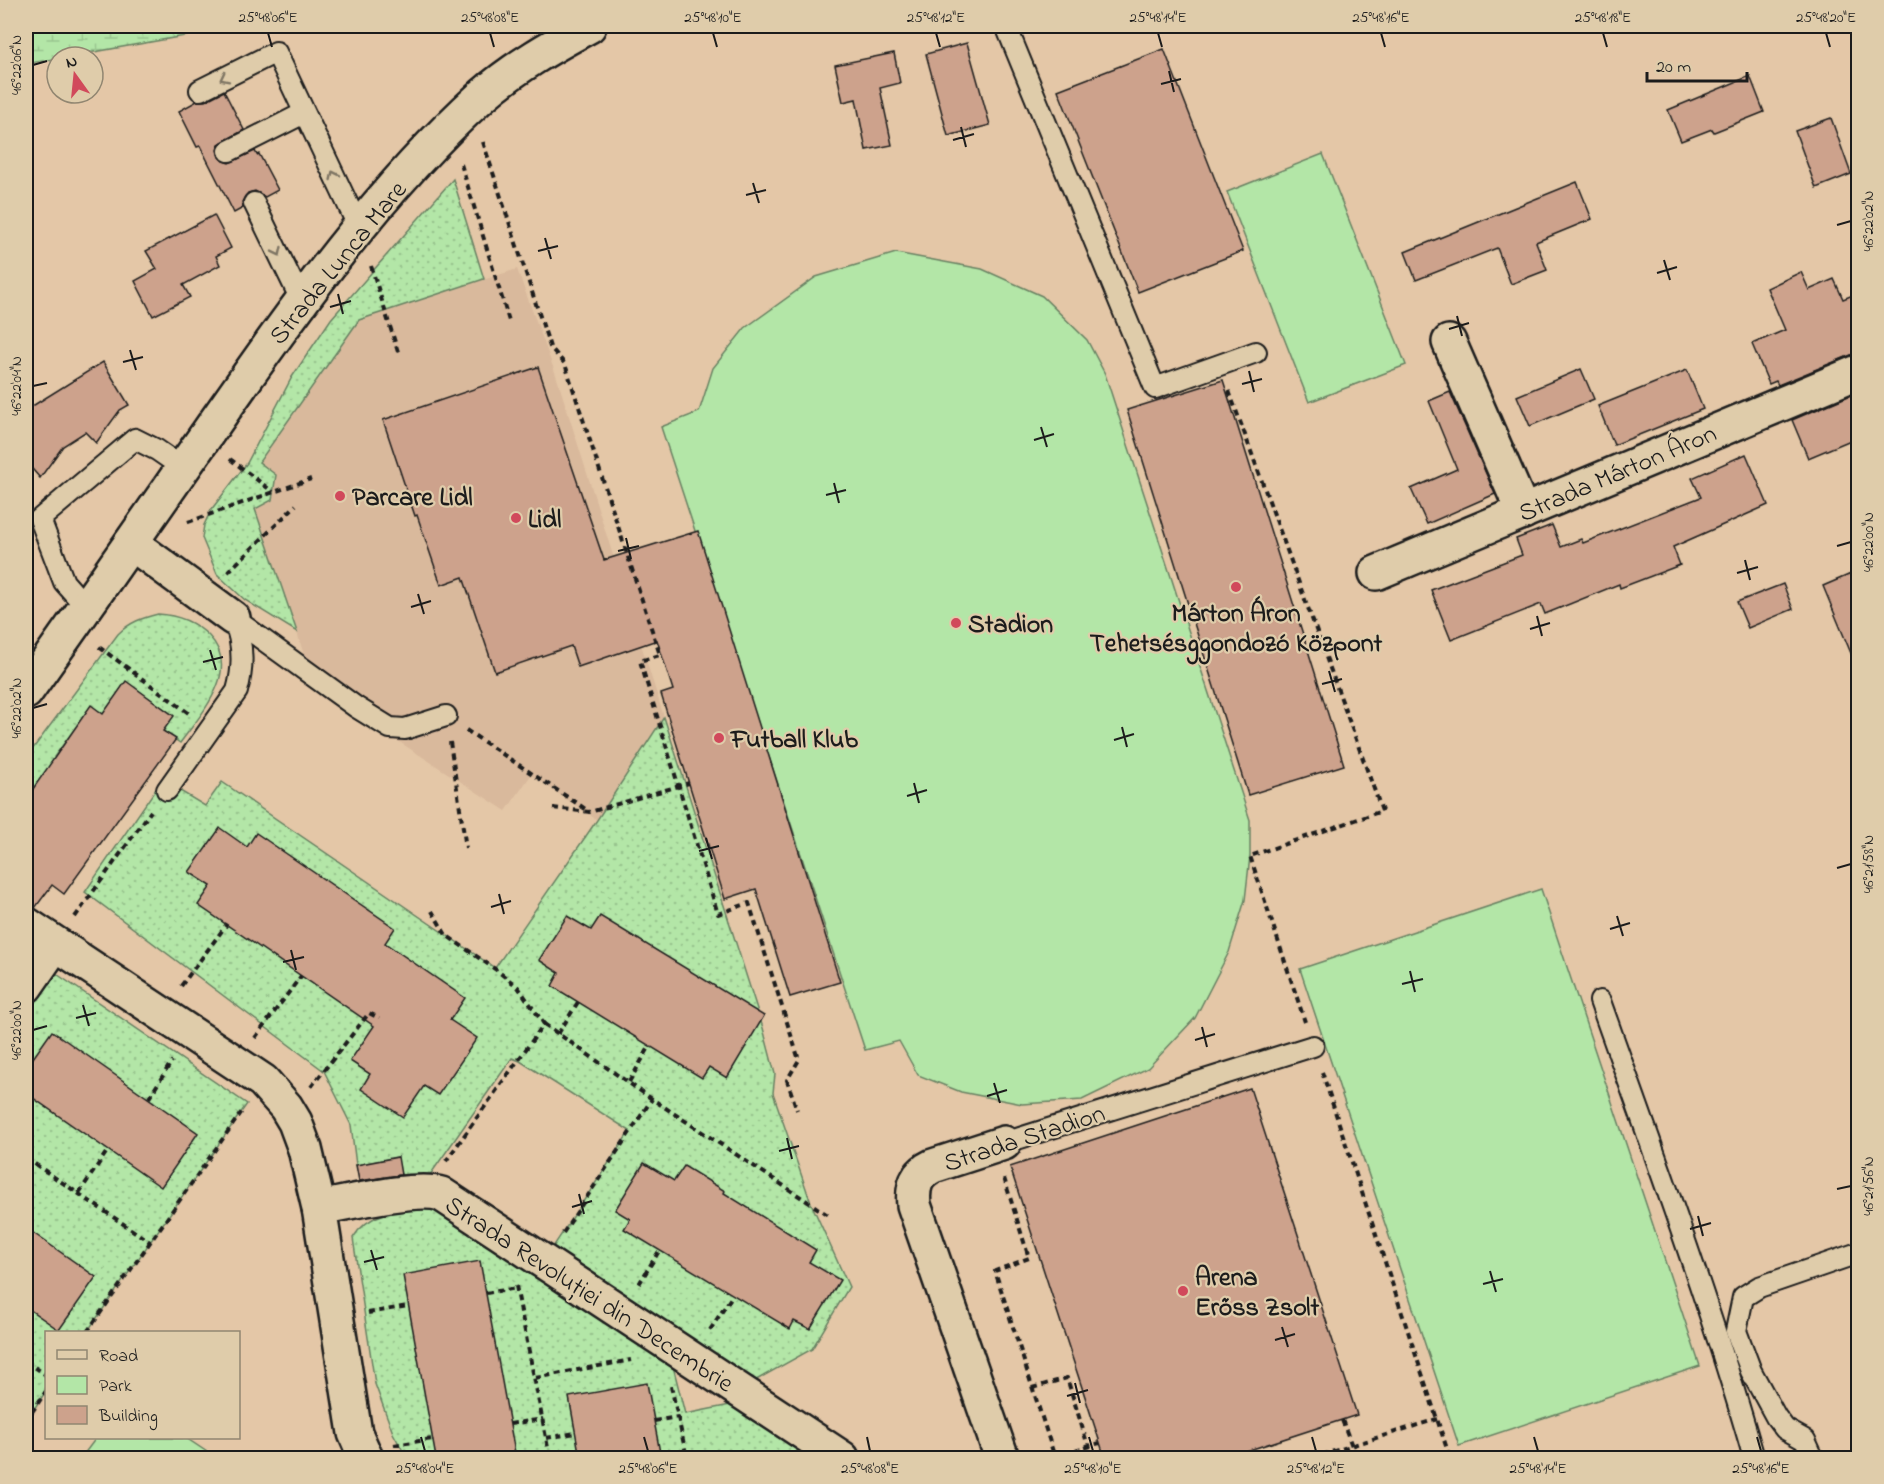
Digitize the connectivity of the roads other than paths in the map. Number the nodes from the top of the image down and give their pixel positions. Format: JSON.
{"nodes":[{"id":1,"x":589,"y":26,"type":"edge"},
{"id":2,"x":1006,"y":26,"type":"edge"},
{"id":3,"x":200,"y":90,"type":"dead end"},
{"id":4,"x":304,"y":113,"type":"junction"},
{"id":5,"x":229,"y":151,"type":"dead end"},
{"id":6,"x":254,"y":203,"type":"dead end"},
{"id":7,"x":359,"y":228,"type":"junction"},
{"id":8,"x":302,"y":302,"type":"junction"},
{"id":9,"x":1449,"y":342,"type":"dead end"},
{"id":10,"x":1256,"y":352,"type":"dead end"},
{"id":11,"x":1858,"y":372,"type":"edge"},
{"id":12,"x":183,"y":468,"type":"junction"},
{"id":13,"x":1522,"y":512,"type":"junction"},
{"id":14,"x":131,"y":543,"type":"junction"},
{"id":15,"x":1376,"y":573,"type":"dead end"},
{"id":16,"x":79,"y":617,"type":"junction"},
{"id":17,"x":233,"y":618,"type":"junction"},
{"id":18,"x":26,"y":692,"type":"edge"},
{"id":19,"x":446,"y":716,"type":"road end"},
{"id":20,"x":167,"y":790,"type":"road end"},
{"id":21,"x":26,"y":924,"type":"edge"},
{"id":22,"x":55,"y":944,"type":"junction"},
{"id":23,"x":26,"y":986,"type":"edge"},
{"id":24,"x":1600,"y":1001,"type":"dead end"},
{"id":25,"x":1313,"y":1046,"type":"road end"},
{"id":26,"x":1003,"y":1156,"type":"joint"},
{"id":27,"x":319,"y":1208,"type":"junction"},
{"id":28,"x":1858,"y":1253,"type":"edge"},
{"id":29,"x":366,"y":1458,"type":"edge"},
{"id":30,"x":843,"y":1458,"type":"edge"},
{"id":31,"x":1002,"y":1458,"type":"edge"},
{"id":32,"x":1754,"y":1458,"type":"edge"},
{"id":33,"x":1813,"y":1458,"type":"edge"}],
"edges":[{"from":1,"to":7,"type":"street","name":"Strada Lunca Mare"},
{"from":2,"to":10,"type":"lane"},
{"from":4,"to":3,"type":"lane","one_way":true},
{"from":4,"to":5,"type":"lane"},
{"from":7,"to":4,"type":"lane","one_way":true},
{"from":6,"to":8,"type":"lane","one_way":true},
{"from":7,"to":8,"type":"street","name":"Strada Lunca Mare"},
{"from":8,"to":12,"type":"street","name":"Strada Lunca Mare"},
{"from":9,"to":13,"type":"street"},
{"from":11,"to":13,"type":"street","name":"Strada Márton Áron"},
{"from":12,"to":14,"type":"street","name":"Strada Lunca Mare"},
{"from":12,"to":16,"type":"lane"},
{"from":13,"to":15,"type":"street","name":"Strada Márton Áron"},
{"from":14,"to":16,"type":"street","name":"Strada Lunca Mare"},
{"from":14,"to":17,"type":"street"},
{"from":16,"to":18,"type":"street","name":"Strada Lunca Mare"},
{"from":17,"to":19,"type":"lane"},
{"from":17,"to":20,"type":"lane"},
{"from":21,"to":22,"type":"street"},
{"from":22,"to":23,"type":"street"},
{"from":22,"to":27,"type":"street"},
{"from":24,"to":32,"type":"lane"},
{"from":25,"to":26,"type":"lane","name":"Strada Stadion"},
{"from":26,"to":31,"type":"street","name":"Strada Stadion"},
{"from":27,"to":29,"type":"street"},
{"from":27,"to":30,"type":"street","name":"Strada Revoluției din Decembrie"},
{"from":28,"to":33,"type":"lane"}]}
